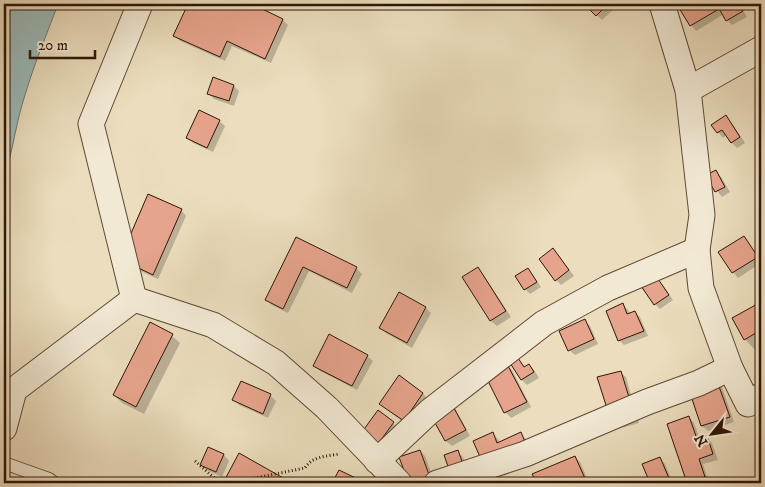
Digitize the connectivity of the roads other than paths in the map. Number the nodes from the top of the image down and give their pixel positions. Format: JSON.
{"nodes":[{"id":1,"x":140,"y":4,"type":"edge"},
{"id":2,"x":662,"y":4,"type":"edge"},
{"id":3,"x":761,"y":49,"type":"edge"},
{"id":4,"x":688,"y":90,"type":"junction"},
{"id":5,"x":697,"y":250,"type":"junction"},
{"id":6,"x":134,"y":299,"type":"junction"},
{"id":7,"x":730,"y":368,"type":"junction"},
{"id":8,"x":761,"y":396,"type":"edge"},
{"id":9,"x":4,"y":428,"type":"edge"},
{"id":10,"x":377,"y":461,"type":"junction"},
{"id":11,"x":4,"y":463,"type":"edge"},
{"id":12,"x":54,"y":483,"type":"edge"},
{"id":13,"x":399,"y":483,"type":"edge"},
{"id":14,"x":437,"y":483,"type":"edge"}],
"edges":[{"from":1,"to":6,"type":"street"},
{"from":2,"to":4,"type":"street"},
{"from":3,"to":4,"type":"street"},
{"from":4,"to":5,"type":"street"},
{"from":5,"to":7,"type":"street"},
{"from":5,"to":10,"type":"street"},
{"from":6,"to":9,"type":"street"},
{"from":6,"to":10,"type":"street"},
{"from":7,"to":8,"type":"street"},
{"from":7,"to":14,"type":"street"},
{"from":10,"to":13,"type":"street"},
{"from":11,"to":12,"type":"lane"}]}
